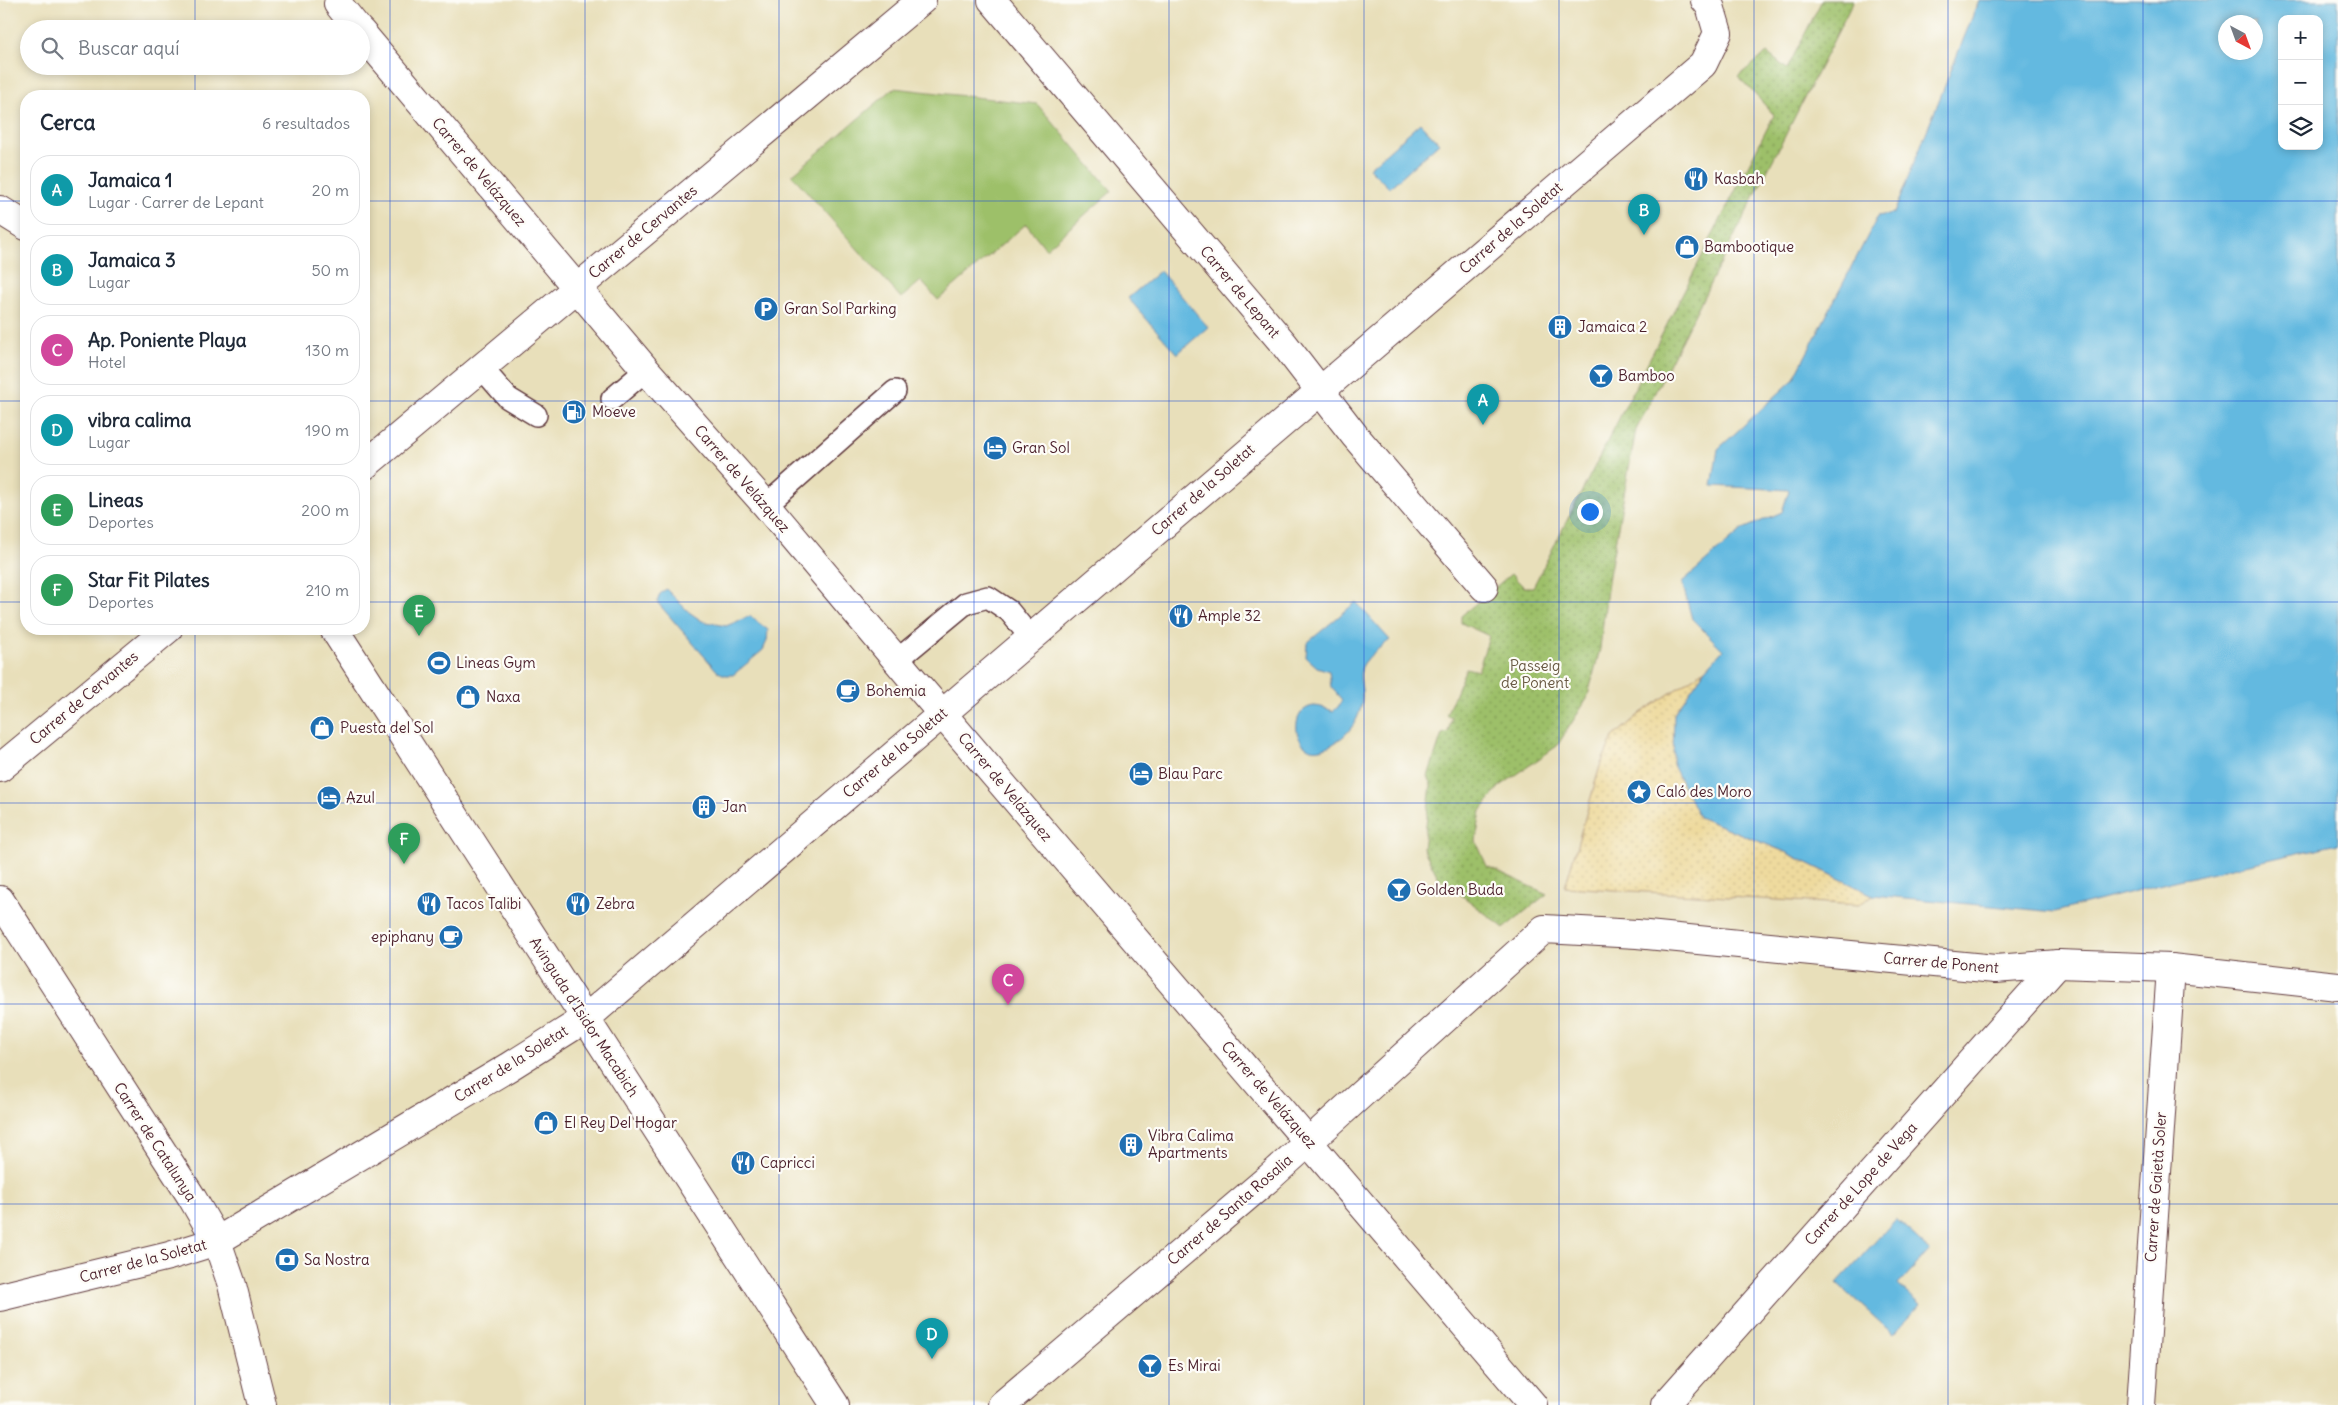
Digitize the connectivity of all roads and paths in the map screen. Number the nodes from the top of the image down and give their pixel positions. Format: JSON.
{"nodes":[{"id":1,"x":922,"y":0,"type":"edge"},
{"id":2,"x":992,"y":0,"type":"edge"},
{"id":3,"x":1705,"y":0,"type":"edge"},
{"id":4,"x":338,"y":4,"type":"dead end"},
{"id":5,"x":351,"y":20,"type":"edge"},
{"id":6,"x":370,"y":43,"type":"edge"},
{"id":7,"x":0,"y":210,"type":"edge"},
{"id":8,"x":20,"y":222,"type":"edge"},
{"id":9,"x":576,"y":288,"type":"junction"},
{"id":10,"x":481,"y":367,"type":"junction"},
{"id":11,"x":646,"y":370,"type":"junction"},
{"id":12,"x":1319,"y":390,"type":"junction"},
{"id":13,"x":895,"y":391,"type":"dead end"},
{"id":14,"x":612,"y":399,"type":"dead end"},
{"id":15,"x":536,"y":415,"type":"dead end"},
{"id":16,"x":370,"y":461,"type":"edge"},
{"id":17,"x":766,"y":505,"type":"junction"},
{"id":18,"x":1484,"y":587,"type":"dead end"},
{"id":19,"x":161,"y":635,"type":"edge"},
{"id":20,"x":338,"y":635,"type":"edge"},
{"id":21,"x":1031,"y":638,"type":"junction"},
{"id":22,"x":896,"y":661,"type":"junction"},
{"id":23,"x":942,"y":714,"type":"junction"},
{"id":24,"x":0,"y":768,"type":"edge"},
{"id":25,"x":0,"y":900,"type":"edge"},
{"id":26,"x":1544,"y":929,"type":"joint"},
{"id":27,"x":2058,"y":964,"type":"junction"},
{"id":28,"x":2172,"y":968,"type":"junction"},
{"id":29,"x":2338,"y":986,"type":"edge"},
{"id":30,"x":585,"y":1019,"type":"junction"},
{"id":31,"x":1308,"y":1141,"type":"junction"},
{"id":32,"x":217,"y":1241,"type":"junction"},
{"id":33,"x":0,"y":1297,"type":"edge"},
{"id":34,"x":262,"y":1405,"type":"edge"},
{"id":35,"x":836,"y":1405,"type":"edge"},
{"id":36,"x":1002,"y":1405,"type":"edge"},
{"id":37,"x":1533,"y":1405,"type":"edge"},
{"id":38,"x":1665,"y":1405,"type":"edge"},
{"id":39,"x":2141,"y":1405,"type":"edge"}],
"edges":[{"from":1,"to":9,"type":"street","name":"Carrer de Cervantes"},
{"from":2,"to":12,"type":"street","name":"Carrer de Lepant"},
{"from":3,"to":12,"type":"street","name":"Carrer de la Soletat"},
{"from":4,"to":5,"type":"street"},
{"from":6,"to":9,"type":"street","name":"Carrer de Velázquez"},
{"from":7,"to":8,"type":"street"},
{"from":9,"to":10,"type":"street","name":"Carrer de Cervantes"},
{"from":9,"to":11,"type":"street","name":"Carrer de Velázquez"},
{"from":10,"to":15,"type":"lane"},
{"from":10,"to":16,"type":"street","name":"Carrer de Cervantes"},
{"from":11,"to":14,"type":"lane"},
{"from":11,"to":17,"type":"street","name":"Carrer de Velázquez"},
{"from":12,"to":18,"type":"street","name":"Carrer de Lepant"},
{"from":12,"to":21,"type":"street","name":"Carrer de la Soletat"},
{"from":13,"to":17,"type":"lane"},
{"from":17,"to":22,"type":"street","name":"Carrer de Velázquez"},
{"from":19,"to":24,"type":"street","name":"Carrer de Cervantes"},
{"from":20,"to":30,"type":"street","name":"Avinguda d'Isidor Macabich"},
{"from":21,"to":22,"type":"lane"},
{"from":21,"to":23,"type":"street","name":"Carrer de la Soletat"},
{"from":22,"to":23,"type":"street","name":"Carrer de Velázquez"},
{"from":23,"to":30,"type":"street","name":"Carrer de la Soletat"},
{"from":23,"to":31,"type":"street","name":"Carrer de Velázquez"},
{"from":25,"to":32,"type":"street","name":"Carrer de Catalunya"},
{"from":26,"to":27,"type":"street","name":"Carrer de Ponent"},
{"from":26,"to":31,"type":"street","name":"Carrer de Santa Rosalia"},
{"from":27,"to":28,"type":"street","name":"Carrer de Ponent"},
{"from":27,"to":38,"type":"street","name":"Carrer de Lope de Vega"},
{"from":28,"to":29,"type":"street","name":"Carrer de Ponent"},
{"from":28,"to":39,"type":"street","name":"Carrer de Gaietà Soler"},
{"from":30,"to":32,"type":"street","name":"Carrer de la Soletat"},
{"from":30,"to":35,"type":"street","name":"Avinguda d'Isidor Macabich"},
{"from":31,"to":36,"type":"street","name":"Carrer de Santa Rosalia"},
{"from":31,"to":37,"type":"street","name":"Carrer de Velázquez"},
{"from":32,"to":33,"type":"street","name":"Carrer de la Soletat"},
{"from":32,"to":34,"type":"street","name":"Carrer de Catalunya"}]}
